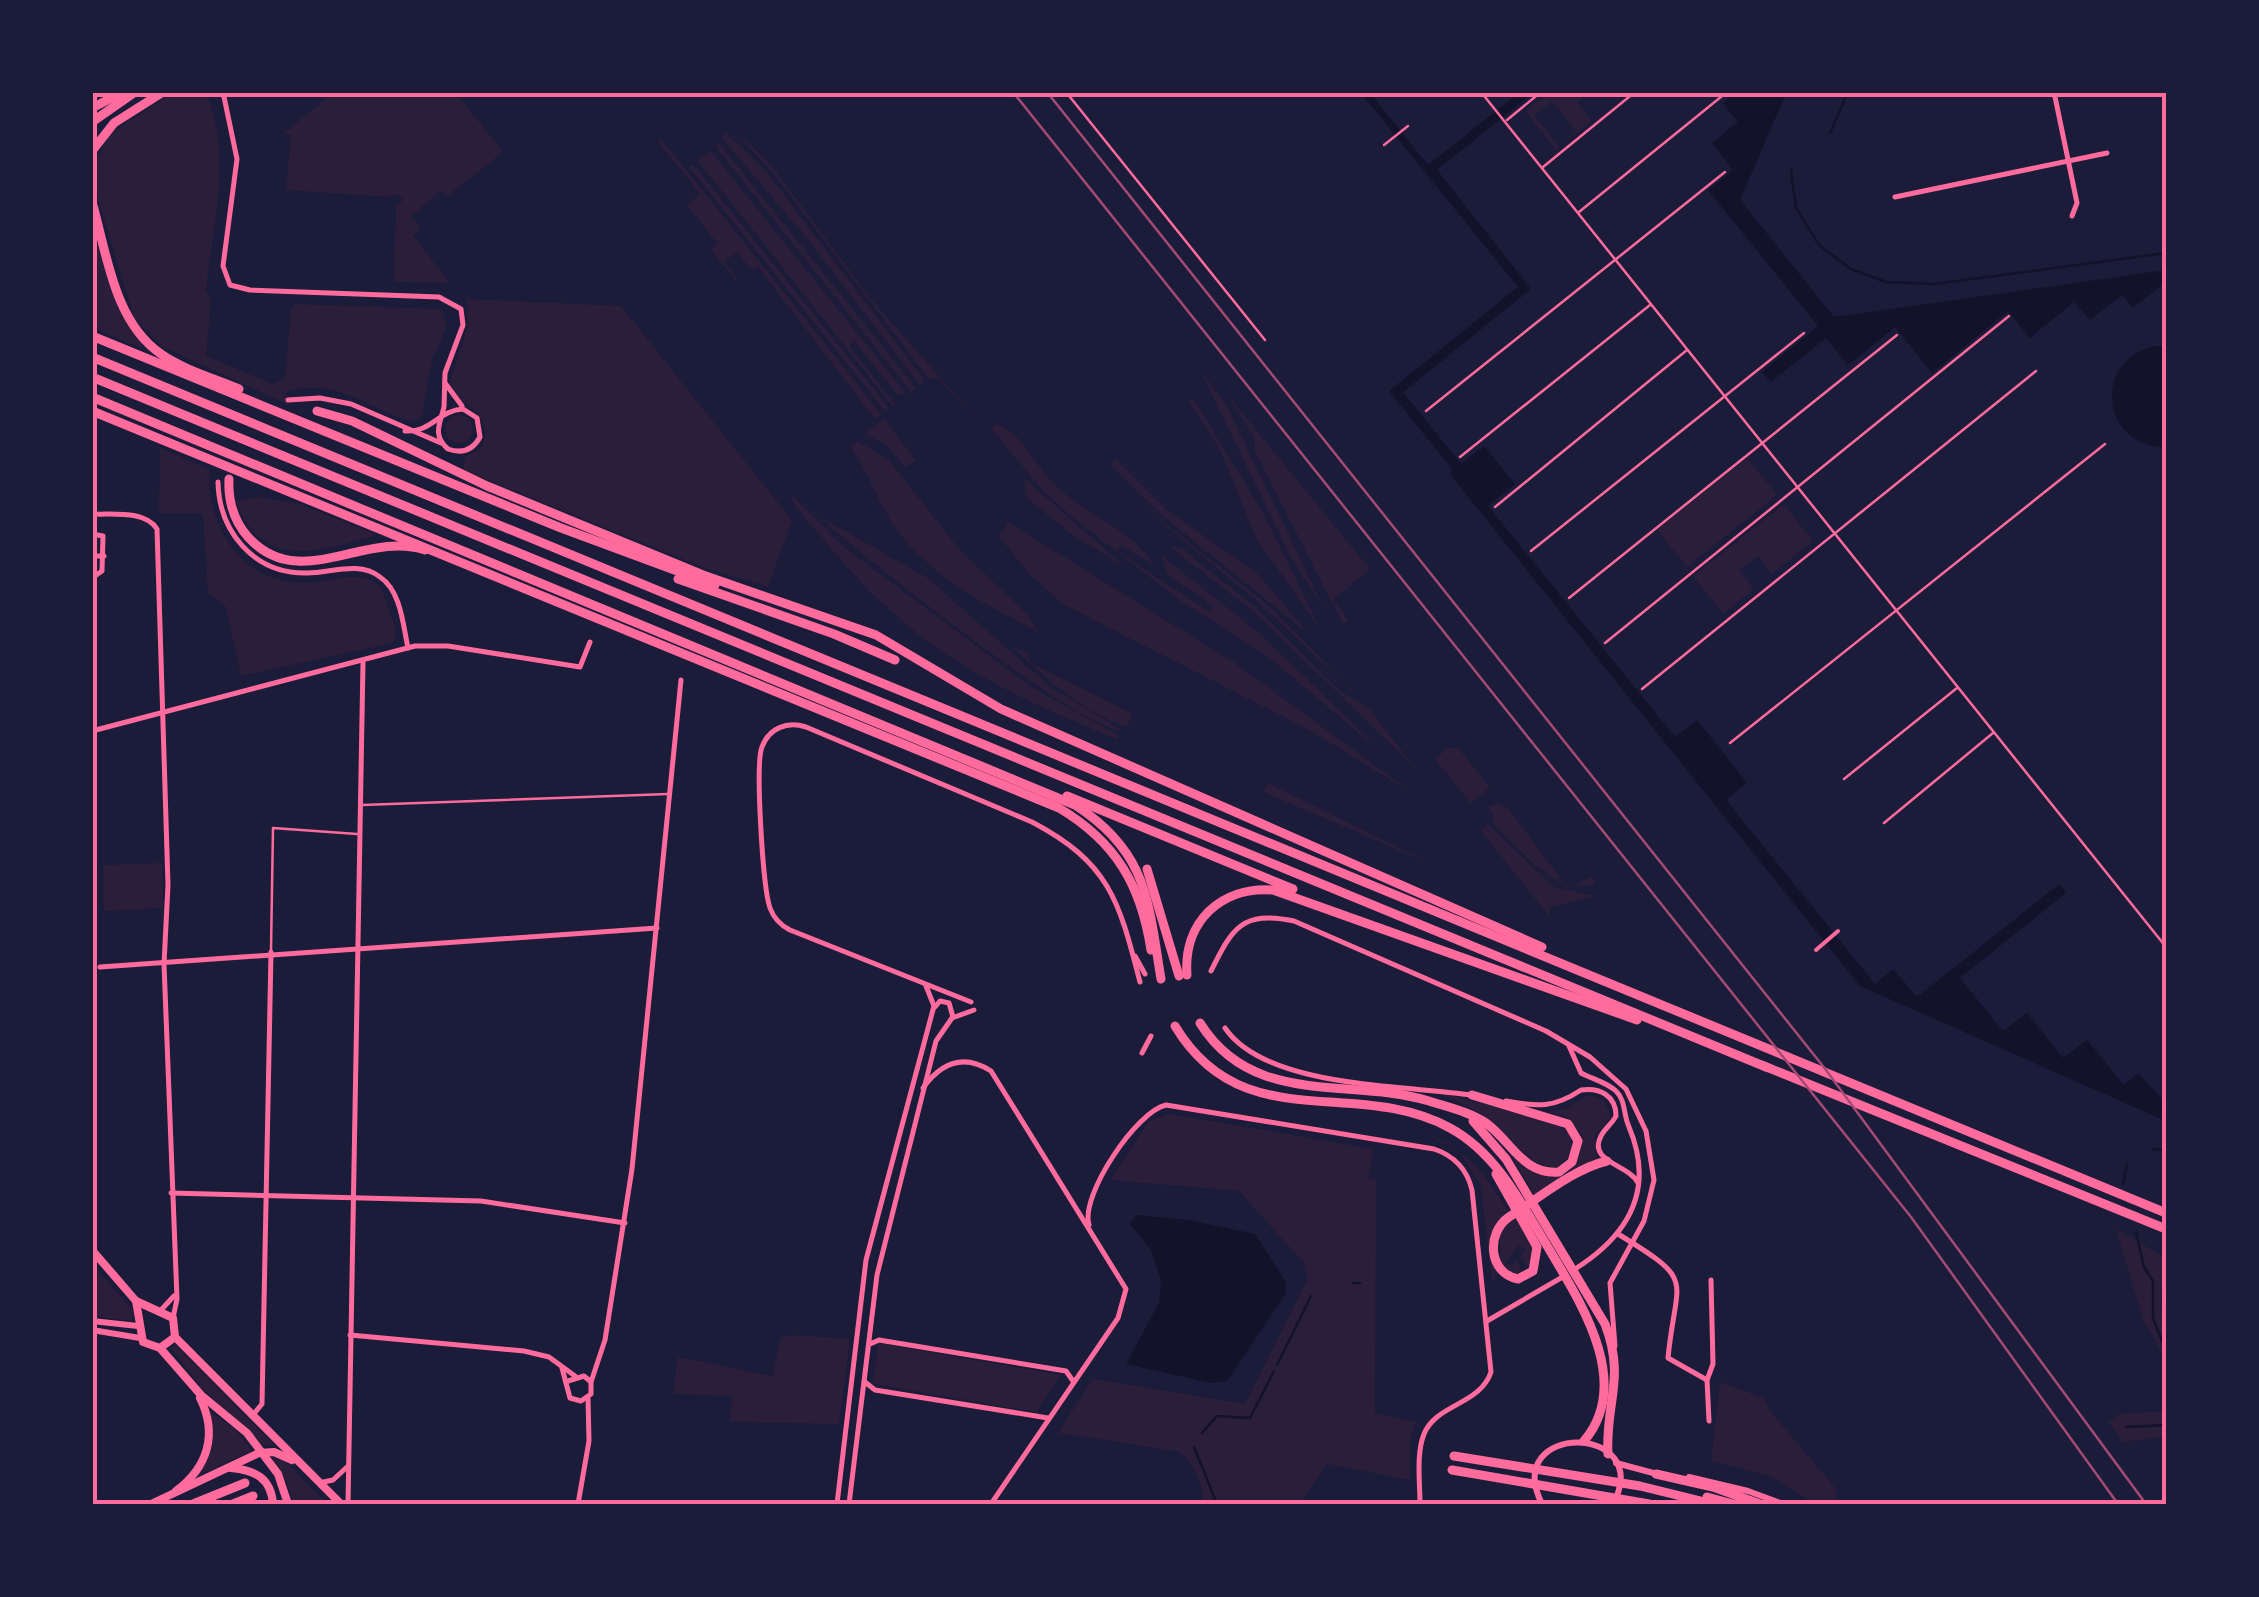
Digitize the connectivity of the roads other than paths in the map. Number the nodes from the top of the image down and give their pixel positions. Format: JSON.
{"nodes":[{"id":1,"x":123,"y":92,"type":"edge"},
{"id":2,"x":136,"y":92,"type":"edge"},
{"id":3,"x":163,"y":92,"type":"edge"},
{"id":4,"x":223,"y":92,"type":"edge"},
{"id":5,"x":1066,"y":92,"type":"edge"},
{"id":6,"x":1481,"y":92,"type":"edge"},
{"id":7,"x":1541,"y":92,"type":"edge"},
{"id":8,"x":1635,"y":92,"type":"edge"},
{"id":9,"x":1727,"y":92,"type":"edge"},
{"id":10,"x":2054,"y":92,"type":"edge"},
{"id":11,"x":92,"y":108,"type":"edge"},
{"id":12,"x":92,"y":122,"type":"edge"},
{"id":13,"x":1504,"y":122,"type":"junction"},
{"id":14,"x":1408,"y":126,"type":"dead end"},
{"id":15,"x":1384,"y":145,"type":"dead end"},
{"id":16,"x":92,"y":151,"type":"edge"},
{"id":17,"x":2107,"y":153,"type":"dead end"},
{"id":18,"x":2068,"y":161,"type":"junction"},
{"id":19,"x":1541,"y":168,"type":"junction"},
{"id":20,"x":1724,"y":172,"type":"dead end"},
{"id":21,"x":1895,"y":197,"type":"dead end"},
{"id":22,"x":92,"y":202,"type":"edge"},
{"id":23,"x":1578,"y":213,"type":"junction"},
{"id":24,"x":2072,"y":216,"type":"dead end"},
{"id":25,"x":1615,"y":260,"type":"junction"},
{"id":26,"x":1651,"y":304,"type":"junction"},
{"id":27,"x":2009,"y":316,"type":"dead end"},
{"id":28,"x":1804,"y":333,"type":"dead end"},
{"id":29,"x":1897,"y":334,"type":"dead end"},
{"id":30,"x":92,"y":336,"type":"edge"},
{"id":31,"x":1265,"y":340,"type":"dead end"},
{"id":32,"x":1688,"y":350,"type":"junction"},
{"id":33,"x":92,"y":357,"type":"edge"},
{"id":34,"x":2036,"y":370,"type":"dead end"},
{"id":35,"x":92,"y":377,"type":"edge"},
{"id":36,"x":444,"y":380,"type":"junction"},
{"id":37,"x":1724,"y":396,"type":"junction"},
{"id":38,"x":95,"y":398,"type":"edge"},
{"id":39,"x":288,"y":400,"type":"dead end"},
{"id":40,"x":467,"y":410,"type":"junction"},
{"id":41,"x":94,"y":411,"type":"edge"},
{"id":42,"x":318,"y":411,"type":"dead end"},
{"id":43,"x":1426,"y":411,"type":"dead end"},
{"id":44,"x":440,"y":418,"type":"junction"},
{"id":45,"x":304,"y":422,"type":"junction"},
{"id":46,"x":405,"y":431,"type":"junction"},
{"id":47,"x":1761,"y":441,"type":"junction"},
{"id":48,"x":2105,"y":444,"type":"dead end"},
{"id":49,"x":443,"y":445,"type":"junction"},
{"id":50,"x":1460,"y":458,"type":"dead end"},
{"id":51,"x":229,"y":479,"type":"dead end"},
{"id":52,"x":218,"y":482,"type":"dead end"},
{"id":53,"x":1798,"y":487,"type":"junction"},
{"id":54,"x":1495,"y":506,"type":"dead end"},
{"id":55,"x":92,"y":514,"type":"edge"},
{"id":56,"x":561,"y":528,"type":"junction"},
{"id":57,"x":1834,"y":533,"type":"junction"},
{"id":58,"x":92,"y":534,"type":"edge"},
{"id":59,"x":1531,"y":552,"type":"dead end"},
{"id":60,"x":92,"y":556,"type":"edge"},
{"id":61,"x":104,"y":556,"type":"junction"},
{"id":62,"x":92,"y":578,"type":"edge"},
{"id":63,"x":517,"y":583,"type":"junction"},
{"id":64,"x":1568,"y":598,"type":"dead end"},
{"id":65,"x":809,"y":610,"type":"junction"},
{"id":66,"x":1898,"y":612,"type":"junction"},
{"id":67,"x":590,"y":642,"type":"dead end"},
{"id":68,"x":1605,"y":643,"type":"dead end"},
{"id":69,"x":408,"y":648,"type":"junction"},
{"id":70,"x":895,"y":660,"type":"dead end"},
{"id":71,"x":363,"y":662,"type":"junction"},
{"id":72,"x":681,"y":680,"type":"dead end"},
{"id":73,"x":1958,"y":687,"type":"junction"},
{"id":74,"x":1642,"y":689,"type":"dead end"},
{"id":75,"x":162,"y":714,"type":"junction"},
{"id":76,"x":92,"y":729,"type":"edge"},
{"id":77,"x":1994,"y":732,"type":"junction"},
{"id":78,"x":1730,"y":743,"type":"dead end"},
{"id":79,"x":944,"y":748,"type":"junction"},
{"id":80,"x":1844,"y":779,"type":"dead end"},
{"id":81,"x":670,"y":794,"type":"junction"},
{"id":82,"x":362,"y":804,"type":"junction"},
{"id":83,"x":1884,"y":823,"type":"dead end"},
{"id":84,"x":361,"y":834,"type":"junction"},
{"id":85,"x":1148,"y":868,"type":"dead end"},
{"id":86,"x":657,"y":928,"type":"junction"},
{"id":87,"x":1838,"y":931,"type":"dead end"},
{"id":88,"x":2166,"y":947,"type":"edge"},
{"id":89,"x":357,"y":949,"type":"junction"},
{"id":90,"x":1132,"y":950,"type":"junction"},
{"id":91,"x":1816,"y":950,"type":"dead end"},
{"id":92,"x":271,"y":952,"type":"junction"},
{"id":93,"x":1453,"y":955,"type":"junction"},
{"id":94,"x":164,"y":964,"type":"junction"},
{"id":95,"x":100,"y":967,"type":"dead end"},
{"id":96,"x":1214,"y":971,"type":"dead end"},
{"id":97,"x":1145,"y":974,"type":"dead end"},
{"id":98,"x":1602,"y":978,"type":"junction"},
{"id":99,"x":1140,"y":982,"type":"dead end"},
{"id":100,"x":922,"y":983,"type":"junction"},
{"id":101,"x":971,"y":1002,"type":"dead end"},
{"id":102,"x":974,"y":1010,"type":"dead end"},
{"id":103,"x":931,"y":1014,"type":"junction"},
{"id":104,"x":952,"y":1018,"type":"junction"},
{"id":105,"x":1203,"y":1024,"type":"dead end"},
{"id":106,"x":1176,"y":1026,"type":"dead end"},
{"id":107,"x":1225,"y":1028,"type":"dead end"},
{"id":108,"x":1152,"y":1036,"type":"dead end"},
{"id":109,"x":1558,"y":1038,"type":"junction"},
{"id":110,"x":1142,"y":1053,"type":"dead end"},
{"id":111,"x":1766,"y":1067,"type":"junction"},
{"id":112,"x":923,"y":1088,"type":"junction"},
{"id":113,"x":1472,"y":1095,"type":"junction"},
{"id":114,"x":1444,"y":1106,"type":"junction"},
{"id":115,"x":1607,"y":1129,"type":"junction"},
{"id":116,"x":1630,"y":1131,"type":"junction"},
{"id":117,"x":1636,"y":1148,"type":"junction"},
{"id":118,"x":1489,"y":1159,"type":"junction"},
{"id":119,"x":1607,"y":1161,"type":"junction"},
{"id":120,"x":1620,"y":1164,"type":"junction"},
{"id":121,"x":1638,"y":1183,"type":"junction"},
{"id":122,"x":171,"y":1193,"type":"junction"},
{"id":123,"x":266,"y":1195,"type":"junction"},
{"id":124,"x":353,"y":1198,"type":"junction"},
{"id":125,"x":2166,"y":1213,"type":"edge"},
{"id":126,"x":625,"y":1223,"type":"junction"},
{"id":127,"x":1089,"y":1225,"type":"junction"},
{"id":128,"x":2166,"y":1232,"type":"edge"},
{"id":129,"x":1618,"y":1234,"type":"junction"},
{"id":130,"x":92,"y":1250,"type":"edge"},
{"id":131,"x":1711,"y":1280,"type":"dead end"},
{"id":132,"x":176,"y":1293,"type":"junction"},
{"id":133,"x":136,"y":1301,"type":"junction"},
{"id":134,"x":161,"y":1310,"type":"junction"},
{"id":135,"x":150,"y":1311,"type":"junction"},
{"id":136,"x":174,"y":1318,"type":"junction"},
{"id":137,"x":92,"y":1321,"type":"edge"},
{"id":138,"x":139,"y":1322,"type":"junction"},
{"id":139,"x":1487,"y":1322,"type":"junction"},
{"id":140,"x":92,"y":1330,"type":"edge"},
{"id":141,"x":350,"y":1335,"type":"junction"},
{"id":142,"x":175,"y":1337,"type":"junction"},
{"id":143,"x":140,"y":1338,"type":"junction"},
{"id":144,"x":868,"y":1347,"type":"junction"},
{"id":145,"x":160,"y":1348,"type":"junction"},
{"id":146,"x":561,"y":1365,"type":"junction"},
{"id":147,"x":592,"y":1367,"type":"junction"},
{"id":148,"x":1616,"y":1368,"type":"junction"},
{"id":149,"x":577,"y":1376,"type":"junction"},
{"id":150,"x":864,"y":1380,"type":"junction"},
{"id":151,"x":1707,"y":1380,"type":"junction"},
{"id":152,"x":568,"y":1381,"type":"junction"},
{"id":153,"x":1073,"y":1384,"type":"junction"},
{"id":154,"x":196,"y":1390,"type":"junction"},
{"id":155,"x":591,"y":1390,"type":"junction"},
{"id":156,"x":602,"y":1393,"type":"dead end"},
{"id":157,"x":577,"y":1402,"type":"junction"},
{"id":158,"x":588,"y":1410,"type":"junction"},
{"id":159,"x":253,"y":1415,"type":"junction"},
{"id":160,"x":1051,"y":1416,"type":"junction"},
{"id":161,"x":1709,"y":1421,"type":"dead end"},
{"id":162,"x":1584,"y":1441,"type":"junction"},
{"id":163,"x":262,"y":1452,"type":"junction"},
{"id":164,"x":1454,"y":1456,"type":"dead end"},
{"id":165,"x":1612,"y":1458,"type":"junction"},
{"id":166,"x":348,"y":1464,"type":"junction"},
{"id":167,"x":230,"y":1468,"type":"junction"},
{"id":168,"x":1452,"y":1470,"type":"dead end"},
{"id":169,"x":1656,"y":1474,"type":"junction"},
{"id":170,"x":315,"y":1480,"type":"junction"},
{"id":171,"x":245,"y":1483,"type":"dead end"},
{"id":172,"x":1640,"y":1486,"type":"junction"},
{"id":173,"x":253,"y":1496,"type":"dead end"},
{"id":174,"x":1584,"y":1496,"type":"junction"},
{"id":175,"x":166,"y":1499,"type":"junction"},
{"id":176,"x":151,"y":1504,"type":"edge"},
{"id":177,"x":193,"y":1504,"type":"edge"},
{"id":178,"x":234,"y":1504,"type":"edge"},
{"id":179,"x":273,"y":1504,"type":"edge"},
{"id":180,"x":288,"y":1504,"type":"edge"},
{"id":181,"x":345,"y":1504,"type":"edge"},
{"id":182,"x":578,"y":1504,"type":"edge"},
{"id":183,"x":837,"y":1504,"type":"edge"},
{"id":184,"x":849,"y":1504,"type":"edge"},
{"id":185,"x":991,"y":1504,"type":"edge"},
{"id":186,"x":1420,"y":1504,"type":"edge"},
{"id":187,"x":1542,"y":1504,"type":"edge"},
{"id":188,"x":1613,"y":1504,"type":"edge"},
{"id":189,"x":1624,"y":1504,"type":"edge"},
{"id":190,"x":1649,"y":1504,"type":"edge"},
{"id":191,"x":1713,"y":1504,"type":"edge"},
{"id":192,"x":1733,"y":1504,"type":"edge"},
{"id":193,"x":1760,"y":1504,"type":"edge"},
{"id":194,"x":1784,"y":1504,"type":"edge"}],
"edges":[{"from":1,"to":11,"type":"highway"},
{"from":2,"to":12,"type":"highway"},
{"from":3,"to":16,"type":"highway"},
{"from":4,"to":36,"type":"street"},
{"from":5,"to":31,"type":"lane"},
{"from":6,"to":13,"type":"lane"},
{"from":7,"to":13,"type":"lane"},
{"from":8,"to":19,"type":"lane"},
{"from":9,"to":23,"type":"lane"},
{"from":10,"to":18,"type":"street"},
{"from":13,"to":19,"type":"lane"},
{"from":14,"to":15,"type":"lane"},
{"from":17,"to":18,"type":"street"},
{"from":18,"to":21,"type":"street"},
{"from":18,"to":24,"type":"street"},
{"from":19,"to":23,"type":"lane"},
{"from":20,"to":25,"type":"lane"},
{"from":22,"to":45,"type":"highway"},
{"from":23,"to":25,"type":"lane"},
{"from":25,"to":26,"type":"lane"},
{"from":25,"to":43,"type":"lane"},
{"from":26,"to":32,"type":"lane"},
{"from":26,"to":50,"type":"lane"},
{"from":27,"to":53,"type":"lane"},
{"from":28,"to":37,"type":"lane"},
{"from":29,"to":47,"type":"lane"},
{"from":30,"to":45,"type":"highway"},
{"from":32,"to":37,"type":"lane"},
{"from":32,"to":54,"type":"lane"},
{"from":33,"to":98,"type":"highway"},
{"from":34,"to":57,"type":"lane"},
{"from":35,"to":111,"type":"highway"},
{"from":36,"to":40,"type":"street"},
{"from":36,"to":44,"type":"street"},
{"from":37,"to":47,"type":"lane"},
{"from":37,"to":59,"type":"lane"},
{"from":38,"to":79,"type":"highway"},
{"from":39,"to":46,"type":"street"},
{"from":40,"to":44,"type":"street"},
{"from":40,"to":49,"type":"street"},
{"from":41,"to":63,"type":"highway"},
{"from":42,"to":65,"type":"highway"},
{"from":44,"to":46,"type":"street"},
{"from":44,"to":49,"type":"street"},
{"from":45,"to":56,"type":"highway"},
{"from":46,"to":49,"type":"street"},
{"from":47,"to":53,"type":"lane"},
{"from":47,"to":64,"type":"lane"},
{"from":48,"to":66,"type":"lane"},
{"from":51,"to":63,"type":"highway"},
{"from":52,"to":69,"type":"street"},
{"from":53,"to":57,"type":"lane"},
{"from":53,"to":68,"type":"lane"},
{"from":55,"to":75,"type":"street"},
{"from":56,"to":65,"type":"highway"},
{"from":56,"to":70,"type":"highway"},
{"from":57,"to":66,"type":"lane"},
{"from":57,"to":74,"type":"lane"},
{"from":58,"to":61,"type":"street"},
{"from":60,"to":61,"type":"street"},
{"from":61,"to":62,"type":"street"},
{"from":63,"to":79,"type":"highway"},
{"from":65,"to":98,"type":"highway"},
{"from":66,"to":73,"type":"lane"},
{"from":66,"to":78,"type":"lane"},
{"from":67,"to":69,"type":"street"},
{"from":69,"to":71,"type":"street"},
{"from":71,"to":75,"type":"street"},
{"from":71,"to":82,"type":"street"},
{"from":72,"to":81,"type":"street"},
{"from":73,"to":77,"type":"lane"},
{"from":73,"to":80,"type":"lane"},
{"from":75,"to":76,"type":"street"},
{"from":75,"to":94,"type":"street"},
{"from":77,"to":83,"type":"lane"},
{"from":77,"to":88,"type":"lane"},
{"from":79,"to":93,"type":"highway"},
{"from":81,"to":82,"type":"lane"},
{"from":81,"to":86,"type":"street"},
{"from":82,"to":84,"type":"street"},
{"from":84,"to":89,"type":"street"},
{"from":84,"to":92,"type":"lane"},
{"from":85,"to":93,"type":"highway"},
{"from":86,"to":89,"type":"street"},
{"from":86,"to":126,"type":"street"},
{"from":87,"to":91,"type":"street"},
{"from":89,"to":92,"type":"street"},
{"from":89,"to":124,"type":"street"},
{"from":90,"to":97,"type":"street"},
{"from":90,"to":99,"type":"street"},
{"from":90,"to":100,"type":"street"},
{"from":92,"to":94,"type":"street"},
{"from":92,"to":123,"type":"street"},
{"from":93,"to":111,"type":"highway"},
{"from":94,"to":95,"type":"street"},
{"from":94,"to":122,"type":"street"},
{"from":96,"to":109,"type":"street"},
{"from":98,"to":125,"type":"highway"},
{"from":100,"to":101,"type":"street"},
{"from":100,"to":103,"type":"street"},
{"from":102,"to":104,"type":"street"},
{"from":103,"to":104,"type":"street"},
{"from":103,"to":183,"type":"street"},
{"from":104,"to":112,"type":"street"},
{"from":105,"to":114,"type":"highway"},
{"from":106,"to":118,"type":"highway"},
{"from":107,"to":113,"type":"street"},
{"from":108,"to":110,"type":"street"},
{"from":109,"to":116,"type":"street"},
{"from":109,"to":148,"type":"street"},
{"from":111,"to":128,"type":"highway"},
{"from":112,"to":127,"type":"street"},
{"from":112,"to":144,"type":"street"},
{"from":113,"to":114,"type":"highway"},
{"from":113,"to":115,"type":"street"},
{"from":114,"to":148,"type":"highway"},
{"from":115,"to":116,"type":"street"},
{"from":115,"to":119,"type":"street"},
{"from":116,"to":117,"type":"street"},
{"from":117,"to":120,"type":"street"},
{"from":117,"to":121,"type":"street"},
{"from":118,"to":119,"type":"highway"},
{"from":118,"to":162,"type":"highway"},
{"from":119,"to":120,"type":"street"},
{"from":120,"to":121,"type":"street"},
{"from":121,"to":129,"type":"street"},
{"from":122,"to":123,"type":"street"},
{"from":122,"to":132,"type":"street"},
{"from":123,"to":124,"type":"street"},
{"from":123,"to":159,"type":"street"},
{"from":124,"to":126,"type":"street"},
{"from":124,"to":141,"type":"street"},
{"from":126,"to":147,"type":"street"},
{"from":127,"to":139,"type":"street"},
{"from":127,"to":153,"type":"street"},
{"from":129,"to":139,"type":"street"},
{"from":129,"to":151,"type":"street"},
{"from":130,"to":133,"type":"main road"},
{"from":131,"to":151,"type":"street"},
{"from":132,"to":134,"type":"street"},
{"from":132,"to":136,"type":"street"},
{"from":133,"to":135,"type":"main road"},
{"from":133,"to":138,"type":"main road"},
{"from":134,"to":135,"type":"main road"},
{"from":134,"to":136,"type":"main road"},
{"from":135,"to":138,"type":"main road"},
{"from":136,"to":142,"type":"main road"},
{"from":137,"to":138,"type":"street"},
{"from":138,"to":143,"type":"main road"},
{"from":139,"to":186,"type":"street"},
{"from":140,"to":143,"type":"street"},
{"from":141,"to":146,"type":"street"},
{"from":141,"to":166,"type":"street"},
{"from":142,"to":145,"type":"main road"},
{"from":142,"to":159,"type":"main road"},
{"from":143,"to":145,"type":"main road"},
{"from":144,"to":150,"type":"street"},
{"from":144,"to":153,"type":"street"},
{"from":145,"to":154,"type":"main road"},
{"from":146,"to":149,"type":"street"},
{"from":146,"to":152,"type":"street"},
{"from":147,"to":149,"type":"street"},
{"from":147,"to":155,"type":"street"},
{"from":148,"to":165,"type":"highway"},
{"from":149,"to":152,"type":"street"},
{"from":149,"to":155,"type":"street"},
{"from":150,"to":160,"type":"street"},
{"from":150,"to":184,"type":"street"},
{"from":151,"to":161,"type":"street"},
{"from":152,"to":157,"type":"street"},
{"from":153,"to":160,"type":"street"},
{"from":154,"to":163,"type":"main road"},
{"from":154,"to":175,"type":"main road"},
{"from":155,"to":156,"type":"street"},
{"from":155,"to":157,"type":"street"},
{"from":155,"to":158,"type":"street"},
{"from":157,"to":158,"type":"street"},
{"from":158,"to":182,"type":"street"},
{"from":159,"to":170,"type":"main road"},
{"from":160,"to":185,"type":"street"},
{"from":162,"to":165,"type":"street"},
{"from":162,"to":187,"type":"street"},
{"from":163,"to":167,"type":"main road"},
{"from":163,"to":170,"type":"main road"},
{"from":163,"to":180,"type":"main road"},
{"from":164,"to":172,"type":"highway"},
{"from":165,"to":169,"type":"street"},
{"from":165,"to":188,"type":"street"},
{"from":166,"to":170,"type":"street"},
{"from":166,"to":181,"type":"street"},
{"from":167,"to":175,"type":"main road"},
{"from":167,"to":179,"type":"main road"},
{"from":168,"to":174,"type":"highway"},
{"from":169,"to":193,"type":"highway"},
{"from":169,"to":194,"type":"street"},
{"from":170,"to":181,"type":"main road"},
{"from":171,"to":177,"type":"highway"},
{"from":172,"to":191,"type":"highway"},
{"from":172,"to":192,"type":"highway"},
{"from":173,"to":178,"type":"highway"},
{"from":174,"to":189,"type":"highway"},
{"from":174,"to":190,"type":"highway"},
{"from":175,"to":176,"type":"main road"}]}
